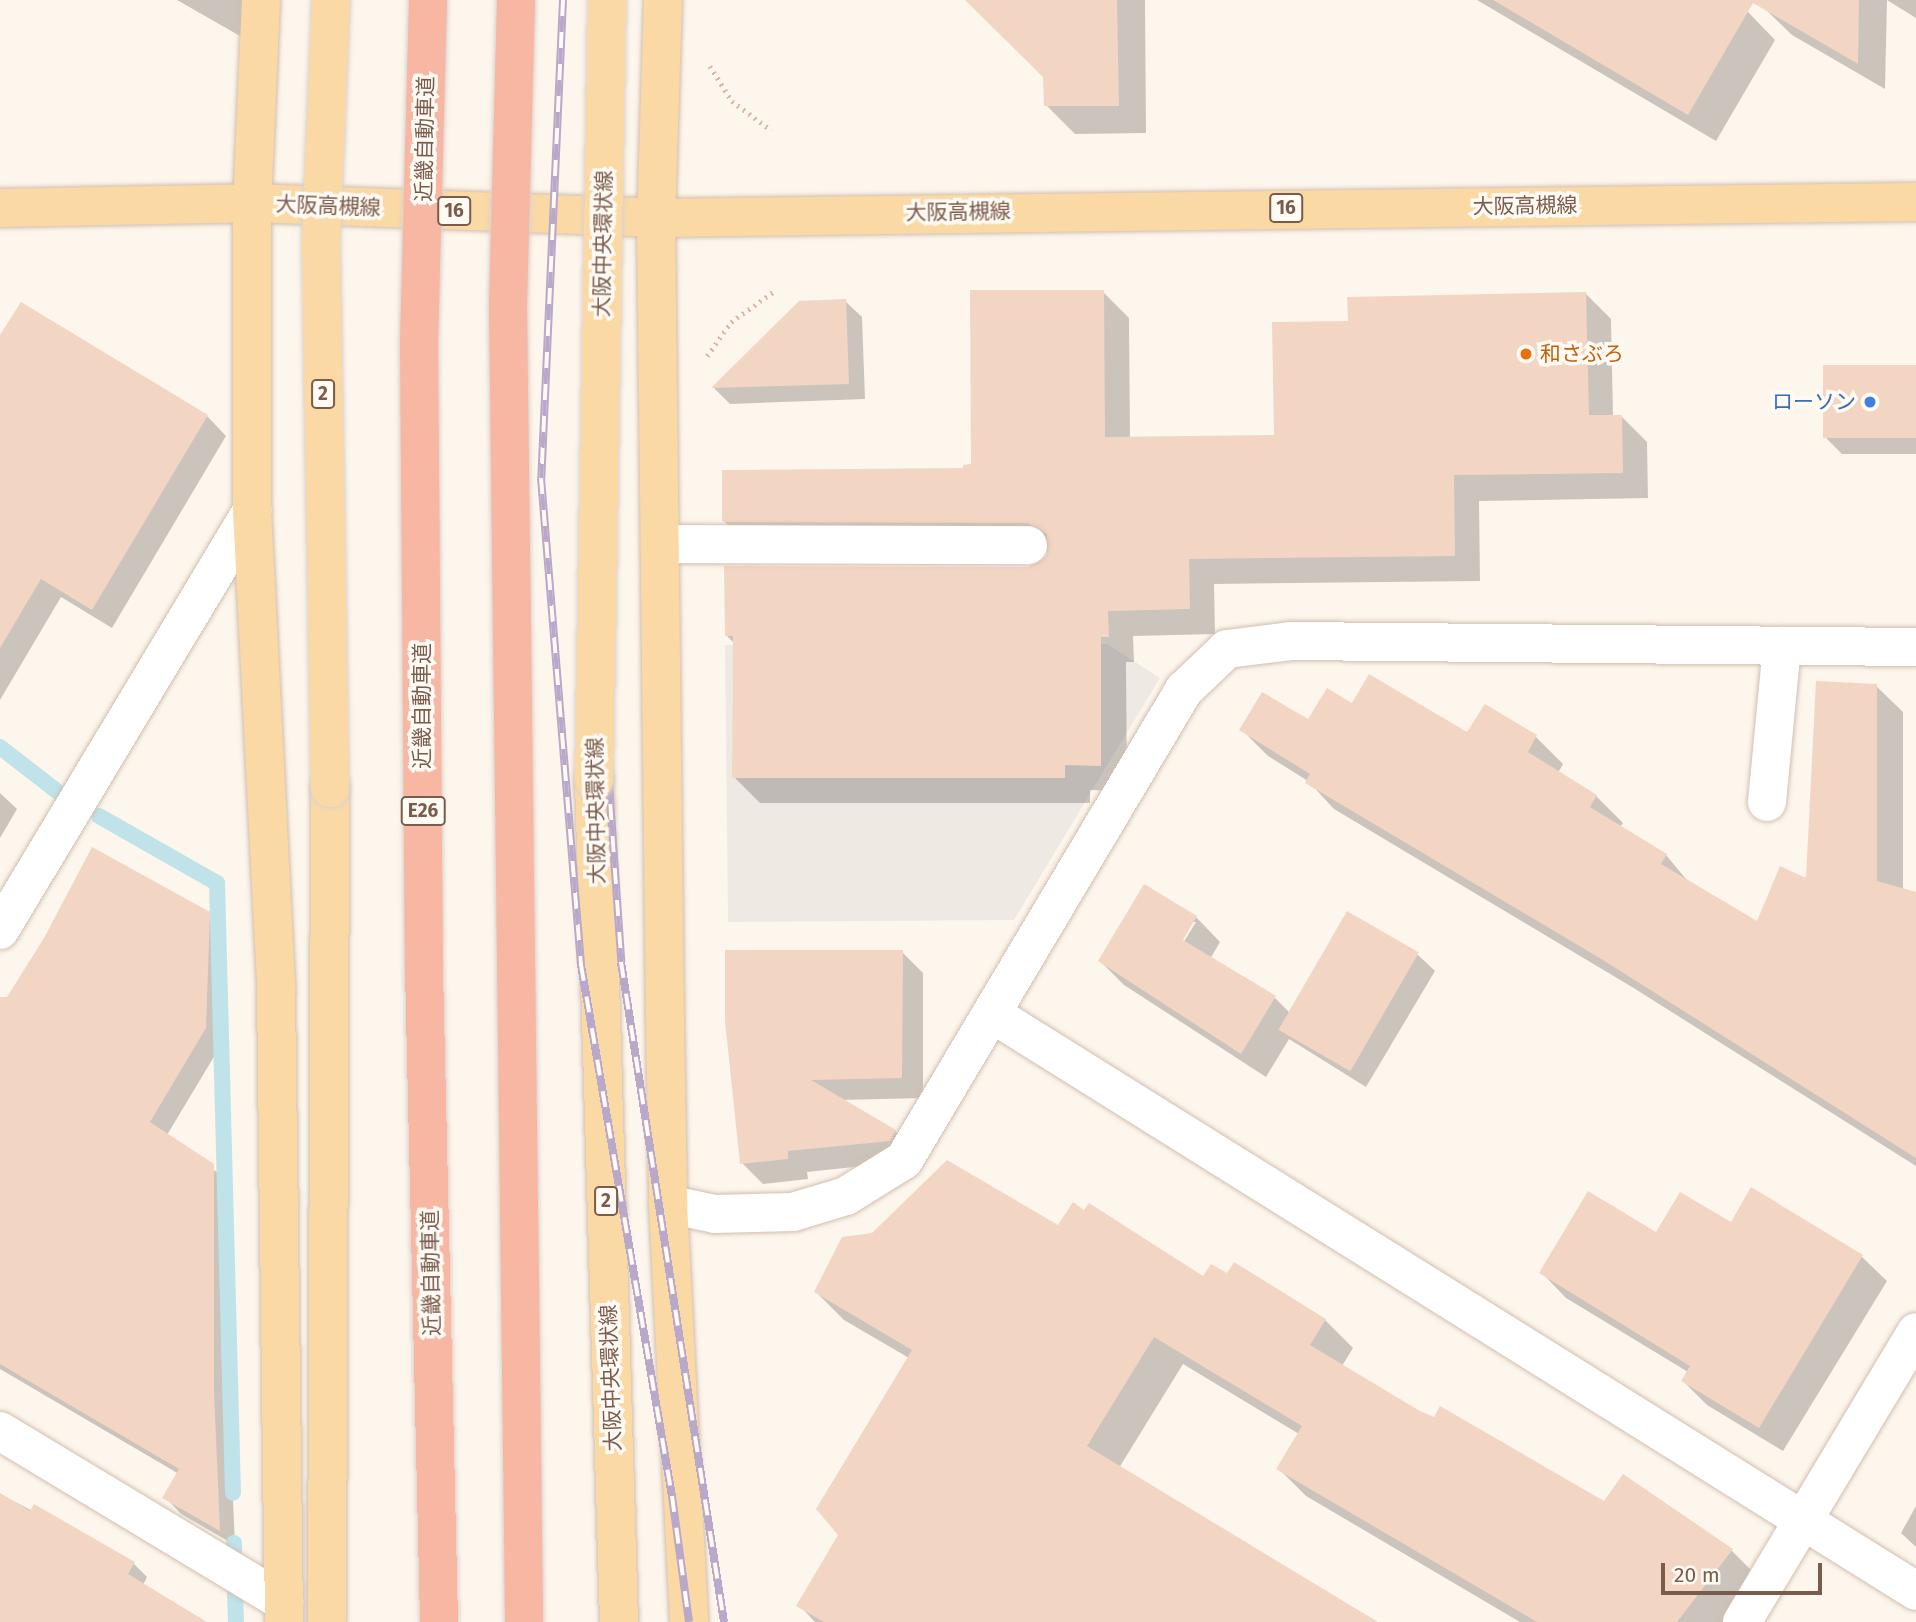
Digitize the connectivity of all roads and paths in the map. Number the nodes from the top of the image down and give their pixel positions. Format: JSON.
{"nodes":[{"id":1,"x":261,"y":0,"type":"edge"},
{"id":2,"x":331,"y":0,"type":"edge"},
{"id":3,"x":428,"y":0,"type":"edge"},
{"id":4,"x":516,"y":0,"type":"edge"},
{"id":5,"x":607,"y":0,"type":"edge"},
{"id":6,"x":663,"y":0,"type":"edge"},
{"id":7,"x":706,"y":59,"type":"dead end"},
{"id":8,"x":771,"y":130,"type":"dead end"},
{"id":9,"x":1916,"y":202,"type":"edge"},
{"id":10,"x":252,"y":203,"type":"junction"},
{"id":11,"x":0,"y":208,"type":"edge"},
{"id":12,"x":656,"y":218,"type":"junction"},
{"id":13,"x":252,"y":510,"type":"junction"},
{"id":14,"x":660,"y":544,"type":"junction"},
{"id":15,"x":1028,"y":545,"type":"dead end"},
{"id":16,"x":1783,"y":646,"type":"junction"},
{"id":17,"x":1916,"y":647,"type":"edge"},
{"id":18,"x":1767,"y":802,"type":"dead end"},
{"id":19,"x":0,"y":929,"type":"edge"},
{"id":20,"x":994,"y":1015,"type":"junction"},
{"id":21,"x":668,"y":1204,"type":"junction"},
{"id":22,"x":1916,"y":1332,"type":"edge"},
{"id":23,"x":0,"y":1431,"type":"edge"},
{"id":24,"x":1801,"y":1523,"type":"junction"},
{"id":25,"x":1916,"y":1591,"type":"edge"},
{"id":26,"x":284,"y":1612,"type":"edge"},
{"id":27,"x":327,"y":1622,"type":"edge"},
{"id":28,"x":439,"y":1622,"type":"edge"},
{"id":29,"x":524,"y":1622,"type":"edge"},
{"id":30,"x":619,"y":1622,"type":"edge"},
{"id":31,"x":689,"y":1622,"type":"edge"},
{"id":32,"x":1742,"y":1622,"type":"edge"}],
"edges":[{"from":1,"to":10,"type":"main road"},
{"from":2,"to":27,"type":"main road","number":"2","bridge":true},
{"from":3,"to":28,"type":"highway","name":"近畿自動車道","number":"E26","bridge":true},
{"from":4,"to":29,"type":"highway","bridge":true},
{"from":5,"to":30,"type":"main road","name":"大阪中央環状線","number":"2","bridge":true},
{"from":6,"to":12,"type":"main road"},
{"from":7,"to":8,"type":"path"},
{"from":9,"to":12,"type":"main road","name":"大阪高槻線","number":"16"},
{"from":10,"to":11,"type":"main road","name":"大阪高槻線","number":"16"},
{"from":10,"to":12,"type":"main road","name":"大阪高槻線","number":"16"},
{"from":10,"to":13,"type":"main road"},
{"from":12,"to":14,"type":"main road"},
{"from":13,"to":19,"type":"street"},
{"from":13,"to":26,"type":"main road"},
{"from":14,"to":15,"type":"street"},
{"from":14,"to":21,"type":"main road"},
{"from":16,"to":17,"type":"street"},
{"from":16,"to":18,"type":"street"},
{"from":16,"to":20,"type":"street"},
{"from":20,"to":21,"type":"street"},
{"from":20,"to":24,"type":"street"},
{"from":21,"to":31,"type":"main road"},
{"from":22,"to":24,"type":"street"},
{"from":23,"to":26,"type":"street"},
{"from":24,"to":25,"type":"street"},
{"from":24,"to":32,"type":"street"}]}
